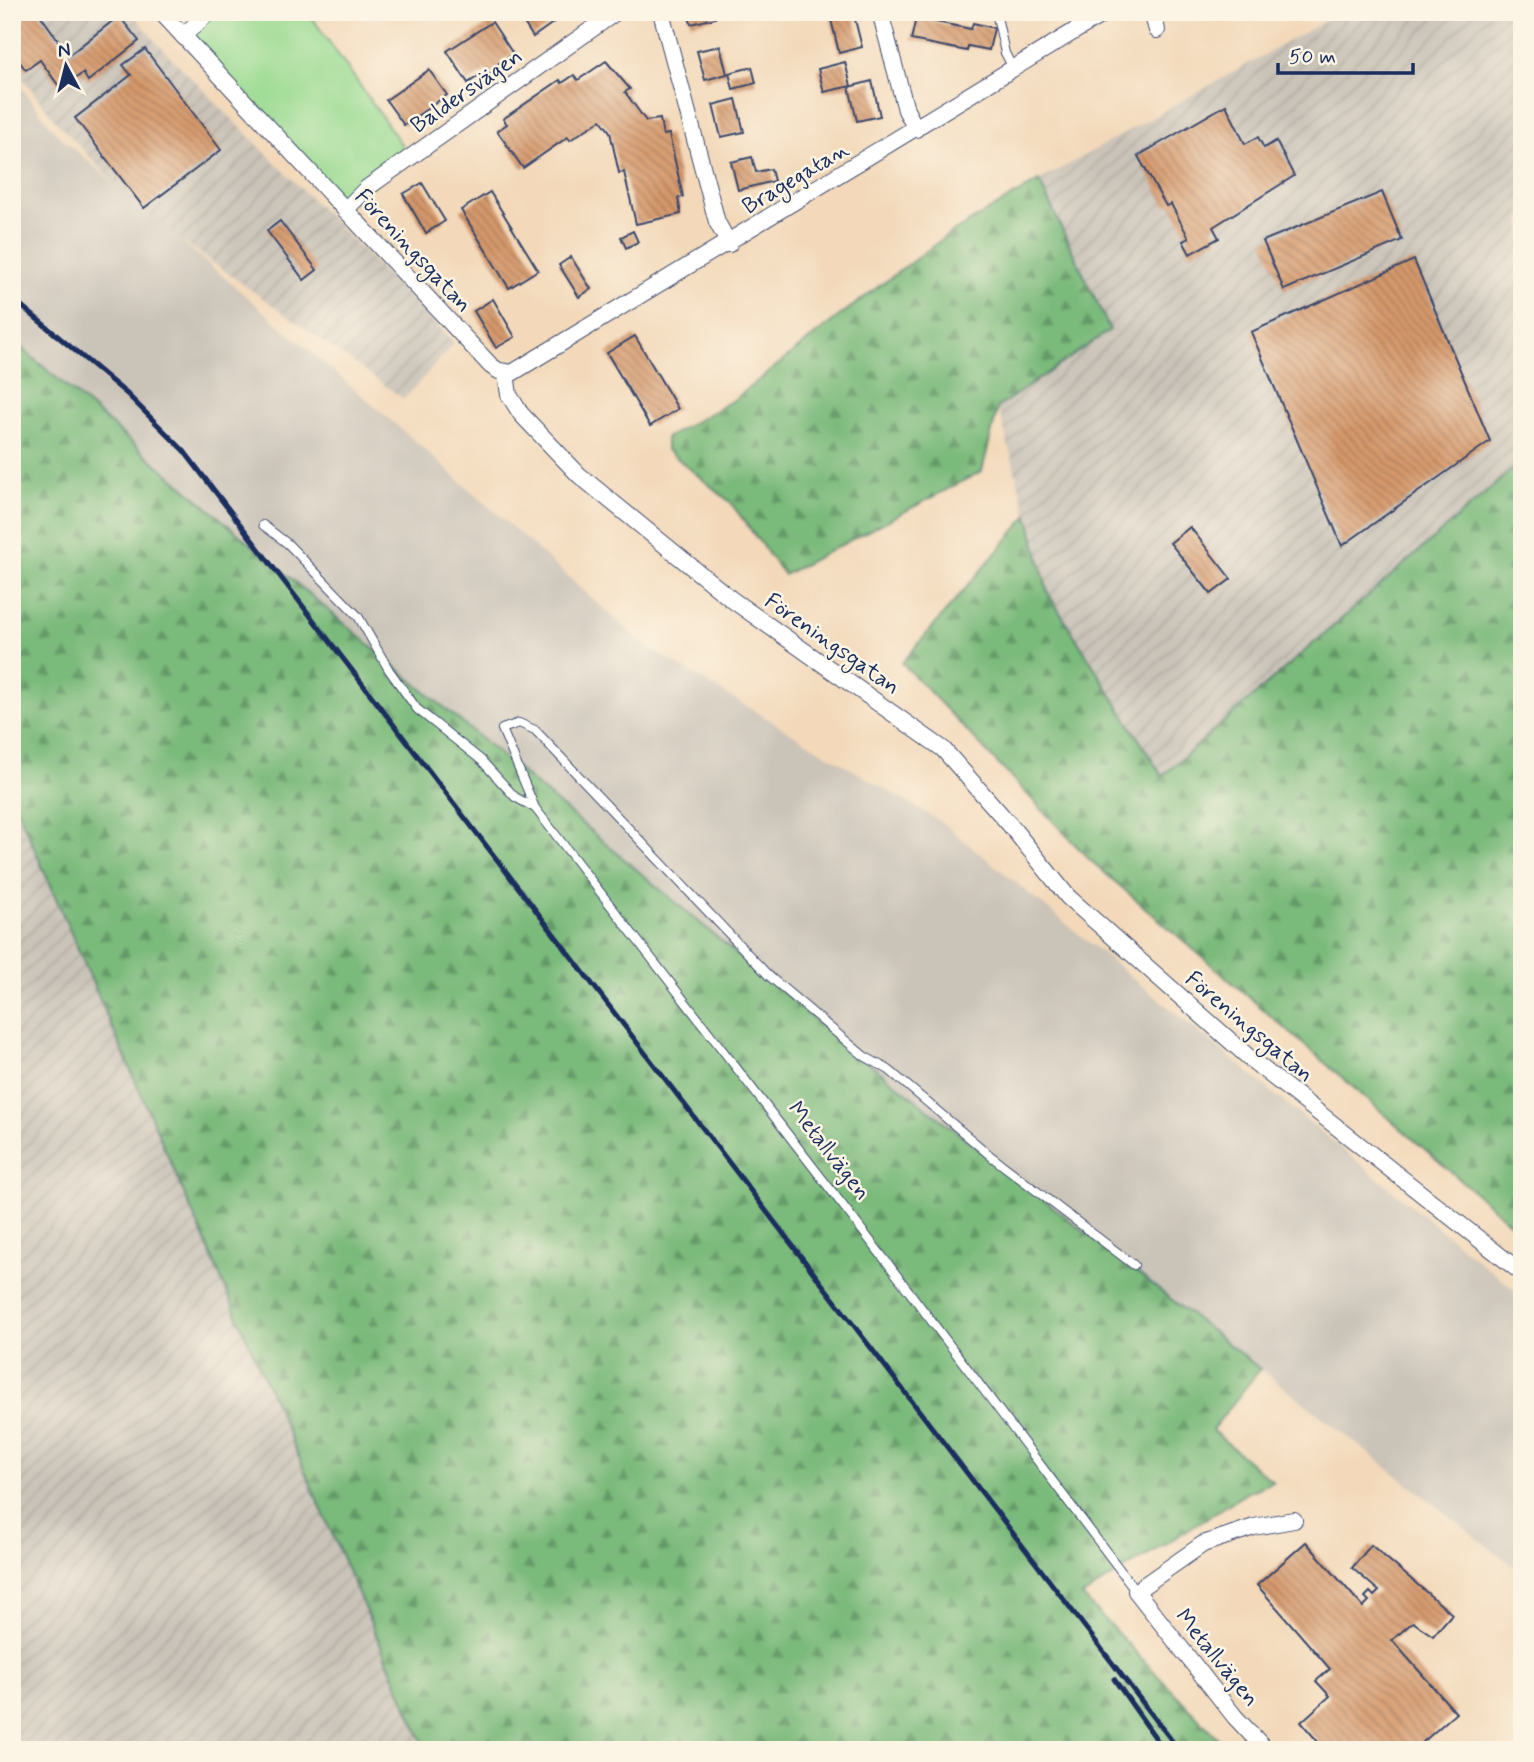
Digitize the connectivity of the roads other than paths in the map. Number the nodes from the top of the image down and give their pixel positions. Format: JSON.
{"nodes":[{"id":1,"x":161,"y":12,"type":"edge"},
{"id":2,"x":209,"y":12,"type":"edge"},
{"id":3,"x":616,"y":12,"type":"edge"},
{"id":4,"x":661,"y":12,"type":"edge"},
{"id":5,"x":880,"y":12,"type":"edge"},
{"id":6,"x":996,"y":12,"type":"edge"},
{"id":7,"x":1106,"y":12,"type":"edge"},
{"id":8,"x":1152,"y":12,"type":"edge"},
{"id":9,"x":1157,"y":30,"type":"dead end"},
{"id":10,"x":183,"y":36,"type":"junction"},
{"id":11,"x":1014,"y":70,"type":"junction"},
{"id":12,"x":916,"y":129,"type":"junction"},
{"id":13,"x":345,"y":210,"type":"junction"},
{"id":14,"x":729,"y":244,"type":"junction"},
{"id":15,"x":506,"y":373,"type":"junction"},
{"id":16,"x":263,"y":525,"type":"dead end"},
{"id":17,"x":535,"y":808,"type":"junction"},
{"id":18,"x":1134,"y":1265,"type":"dead end"},
{"id":19,"x":1522,"y":1273,"type":"edge"},
{"id":20,"x":1294,"y":1520,"type":"dead end"},
{"id":21,"x":1136,"y":1591,"type":"junction"},
{"id":22,"x":1266,"y":1750,"type":"edge"}],
"edges":[{"from":1,"to":10,"type":"street","name":"Föreningsgatan"},
{"from":2,"to":10,"type":"street"},
{"from":3,"to":13,"type":"street","name":"Baldersvägen"},
{"from":4,"to":14,"type":"street"},
{"from":5,"to":12,"type":"street"},
{"from":6,"to":11,"type":"lane"},
{"from":7,"to":11,"type":"street","name":"Bragegatan"},
{"from":8,"to":9,"type":"street"},
{"from":10,"to":13,"type":"street","name":"Föreningsgatan"},
{"from":11,"to":12,"type":"street","name":"Bragegatan"},
{"from":12,"to":14,"type":"street","name":"Bragegatan"},
{"from":13,"to":15,"type":"street","name":"Föreningsgatan"},
{"from":14,"to":15,"type":"street","name":"Bragegatan"},
{"from":15,"to":19,"type":"street","name":"Föreningsgatan"},
{"from":16,"to":17,"type":"lane"},
{"from":17,"to":18,"type":"lane","name":"Metallvägen"},
{"from":17,"to":21,"type":"lane","name":"Metallvägen"},
{"from":20,"to":21,"type":"street"},
{"from":21,"to":22,"type":"street","name":"Metallvägen"}]}
